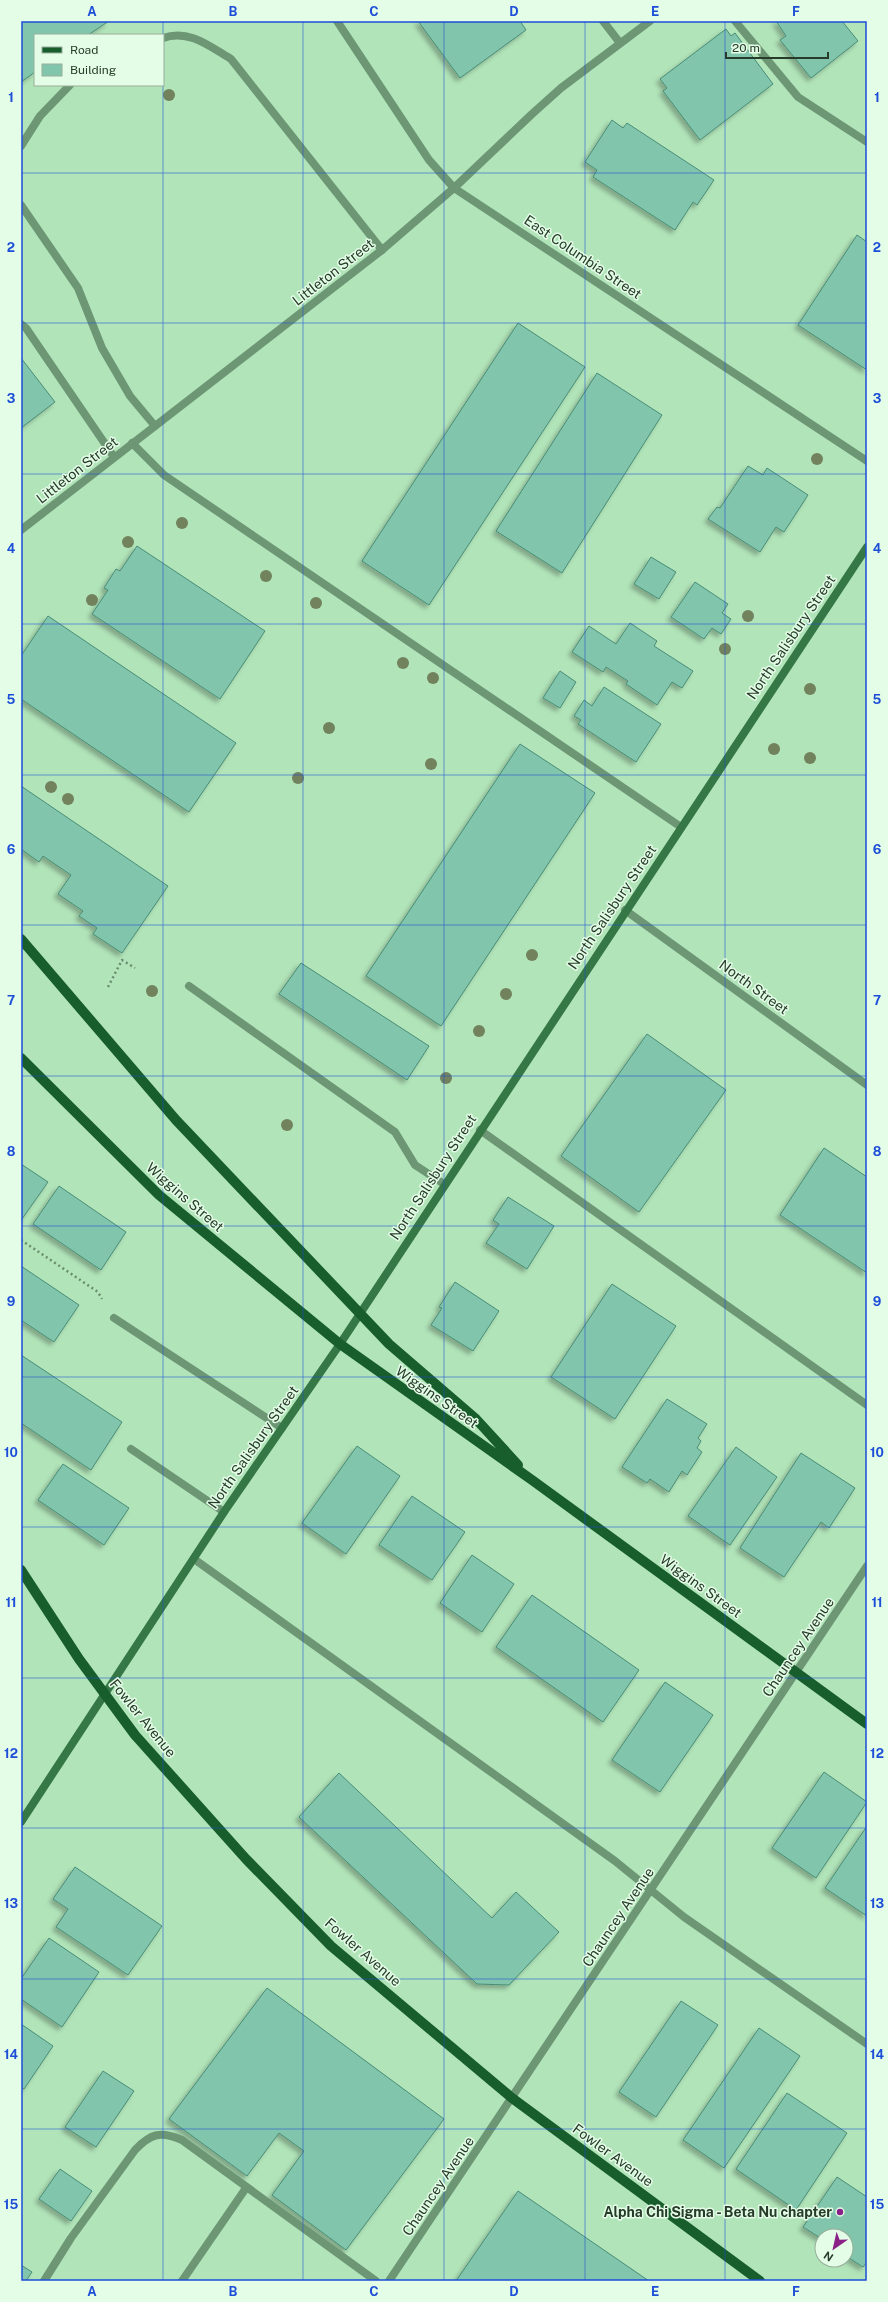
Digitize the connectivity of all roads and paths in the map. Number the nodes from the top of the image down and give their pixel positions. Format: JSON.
{"nodes":[{"id":1,"x":337,"y":21,"type":"edge"},
{"id":2,"x":603,"y":21,"type":"edge"},
{"id":3,"x":650,"y":21,"type":"edge"},
{"id":4,"x":735,"y":21,"type":"edge"},
{"id":5,"x":164,"y":38,"type":"edge"},
{"id":6,"x":620,"y":43,"type":"junction"},
{"id":7,"x":69,"y":86,"type":"edge"},
{"id":8,"x":867,"y":142,"type":"edge"},
{"id":9,"x":21,"y":146,"type":"edge"},
{"id":10,"x":454,"y":188,"type":"junction"},
{"id":11,"x":21,"y":205,"type":"edge"},
{"id":12,"x":382,"y":250,"type":"junction"},
{"id":13,"x":21,"y":324,"type":"edge"},
{"id":14,"x":154,"y":426,"type":"junction"},
{"id":15,"x":132,"y":443,"type":"junction"},
{"id":16,"x":114,"y":457,"type":"junction"},
{"id":17,"x":867,"y":461,"type":"edge"},
{"id":18,"x":21,"y":530,"type":"edge"},
{"id":19,"x":867,"y":547,"type":"edge"},
{"id":20,"x":681,"y":827,"type":"junction"},
{"id":21,"x":626,"y":910,"type":"junction"},
{"id":22,"x":21,"y":939,"type":"edge"},
{"id":23,"x":134,"y":968,"type":"dead end"},
{"id":24,"x":189,"y":986,"type":"dead end"},
{"id":25,"x":108,"y":987,"type":"dead end"},
{"id":26,"x":21,"y":1058,"type":"edge"},
{"id":27,"x":867,"y":1085,"type":"edge"},
{"id":28,"x":480,"y":1130,"type":"junction"},
{"id":29,"x":444,"y":1184,"type":"junction"},
{"id":30,"x":21,"y":1240,"type":"edge"},
{"id":31,"x":359,"y":1313,"type":"junction"},
{"id":32,"x":114,"y":1318,"type":"joint"},
{"id":33,"x":340,"y":1344,"type":"junction"},
{"id":34,"x":867,"y":1405,"type":"edge"},
{"id":35,"x":282,"y":1428,"type":"junction"},
{"id":36,"x":131,"y":1449,"type":"dead end"},
{"id":37,"x":532,"y":1480,"type":"junction"},
{"id":38,"x":224,"y":1512,"type":"junction"},
{"id":39,"x":194,"y":1559,"type":"junction"},
{"id":40,"x":867,"y":1566,"type":"edge"},
{"id":41,"x":21,"y":1570,"type":"edge"},
{"id":42,"x":796,"y":1673,"type":"junction"},
{"id":43,"x":105,"y":1693,"type":"junction"},
{"id":44,"x":867,"y":1724,"type":"edge"},
{"id":45,"x":21,"y":1822,"type":"edge"},
{"id":46,"x":651,"y":1890,"type":"junction"},
{"id":47,"x":867,"y":2044,"type":"edge"},
{"id":48,"x":512,"y":2098,"type":"junction"},
{"id":49,"x":246,"y":2188,"type":"junction"},
{"id":50,"x":44,"y":2281,"type":"edge"},
{"id":51,"x":182,"y":2281,"type":"edge"},
{"id":52,"x":376,"y":2281,"type":"edge"},
{"id":53,"x":389,"y":2281,"type":"edge"},
{"id":54,"x":760,"y":2281,"type":"edge"}],
"edges":[{"from":1,"to":10,"type":"street","name":"East Columbia Street"},
{"from":2,"to":6,"type":"street"},
{"from":3,"to":6,"type":"street","name":"Littleton Street"},
{"from":4,"to":8,"type":"street"},
{"from":5,"to":12,"type":"street"},
{"from":6,"to":10,"type":"street","name":"Littleton Street"},
{"from":7,"to":9,"type":"street"},
{"from":10,"to":12,"type":"street","name":"Littleton Street"},
{"from":10,"to":17,"type":"street","name":"East Columbia Street"},
{"from":11,"to":14,"type":"street"},
{"from":12,"to":14,"type":"street","name":"Littleton Street"},
{"from":13,"to":16,"type":"street"},
{"from":14,"to":15,"type":"street","name":"Littleton Street"},
{"from":15,"to":16,"type":"street","name":"Littleton Street"},
{"from":15,"to":20,"type":"street"},
{"from":16,"to":18,"type":"street","name":"Littleton Street"},
{"from":19,"to":20,"type":"street","name":"North Salisbury Street"},
{"from":20,"to":21,"type":"street","name":"North Salisbury Street"},
{"from":21,"to":27,"type":"street","name":"North Street"},
{"from":21,"to":28,"type":"street","name":"North Salisbury Street"},
{"from":22,"to":31,"type":"main road"},
{"from":23,"to":25,"type":"path"},
{"from":24,"to":29,"type":"street"},
{"from":26,"to":33,"type":"main road","name":"Wiggins Street"},
{"from":28,"to":29,"type":"street","name":"North Salisbury Street"},
{"from":28,"to":34,"type":"street"},
{"from":29,"to":31,"type":"street","name":"North Salisbury Street"},
{"from":30,"to":32,"type":"path"},
{"from":31,"to":33,"type":"street","name":"North Salisbury Street"},
{"from":31,"to":37,"type":"main road"},
{"from":32,"to":35,"type":"street"},
{"from":33,"to":35,"type":"street","name":"North Salisbury Street"},
{"from":33,"to":37,"type":"main road","name":"Wiggins Street"},
{"from":35,"to":38,"type":"street","name":"North Salisbury Street"},
{"from":36,"to":38,"type":"street"},
{"from":37,"to":42,"type":"main road","name":"Wiggins Street"},
{"from":38,"to":39,"type":"street","name":"North Salisbury Street"},
{"from":39,"to":43,"type":"street","name":"North Salisbury Street"},
{"from":39,"to":46,"type":"street"},
{"from":40,"to":42,"type":"street","name":"Chauncey Avenue"},
{"from":41,"to":43,"type":"main road","name":"Fowler Avenue"},
{"from":42,"to":44,"type":"main road","name":"Wiggins Street"},
{"from":42,"to":46,"type":"street","name":"Chauncey Avenue"},
{"from":43,"to":45,"type":"street","name":"North Salisbury Street"},
{"from":43,"to":48,"type":"main road","name":"Fowler Avenue"},
{"from":46,"to":47,"type":"street"},
{"from":46,"to":48,"type":"street","name":"Chauncey Avenue"},
{"from":48,"to":53,"type":"street","name":"Chauncey Avenue"},
{"from":48,"to":54,"type":"main road","name":"Fowler Avenue"},
{"from":49,"to":50,"type":"street"},
{"from":49,"to":51,"type":"street"},
{"from":49,"to":52,"type":"street"}]}
